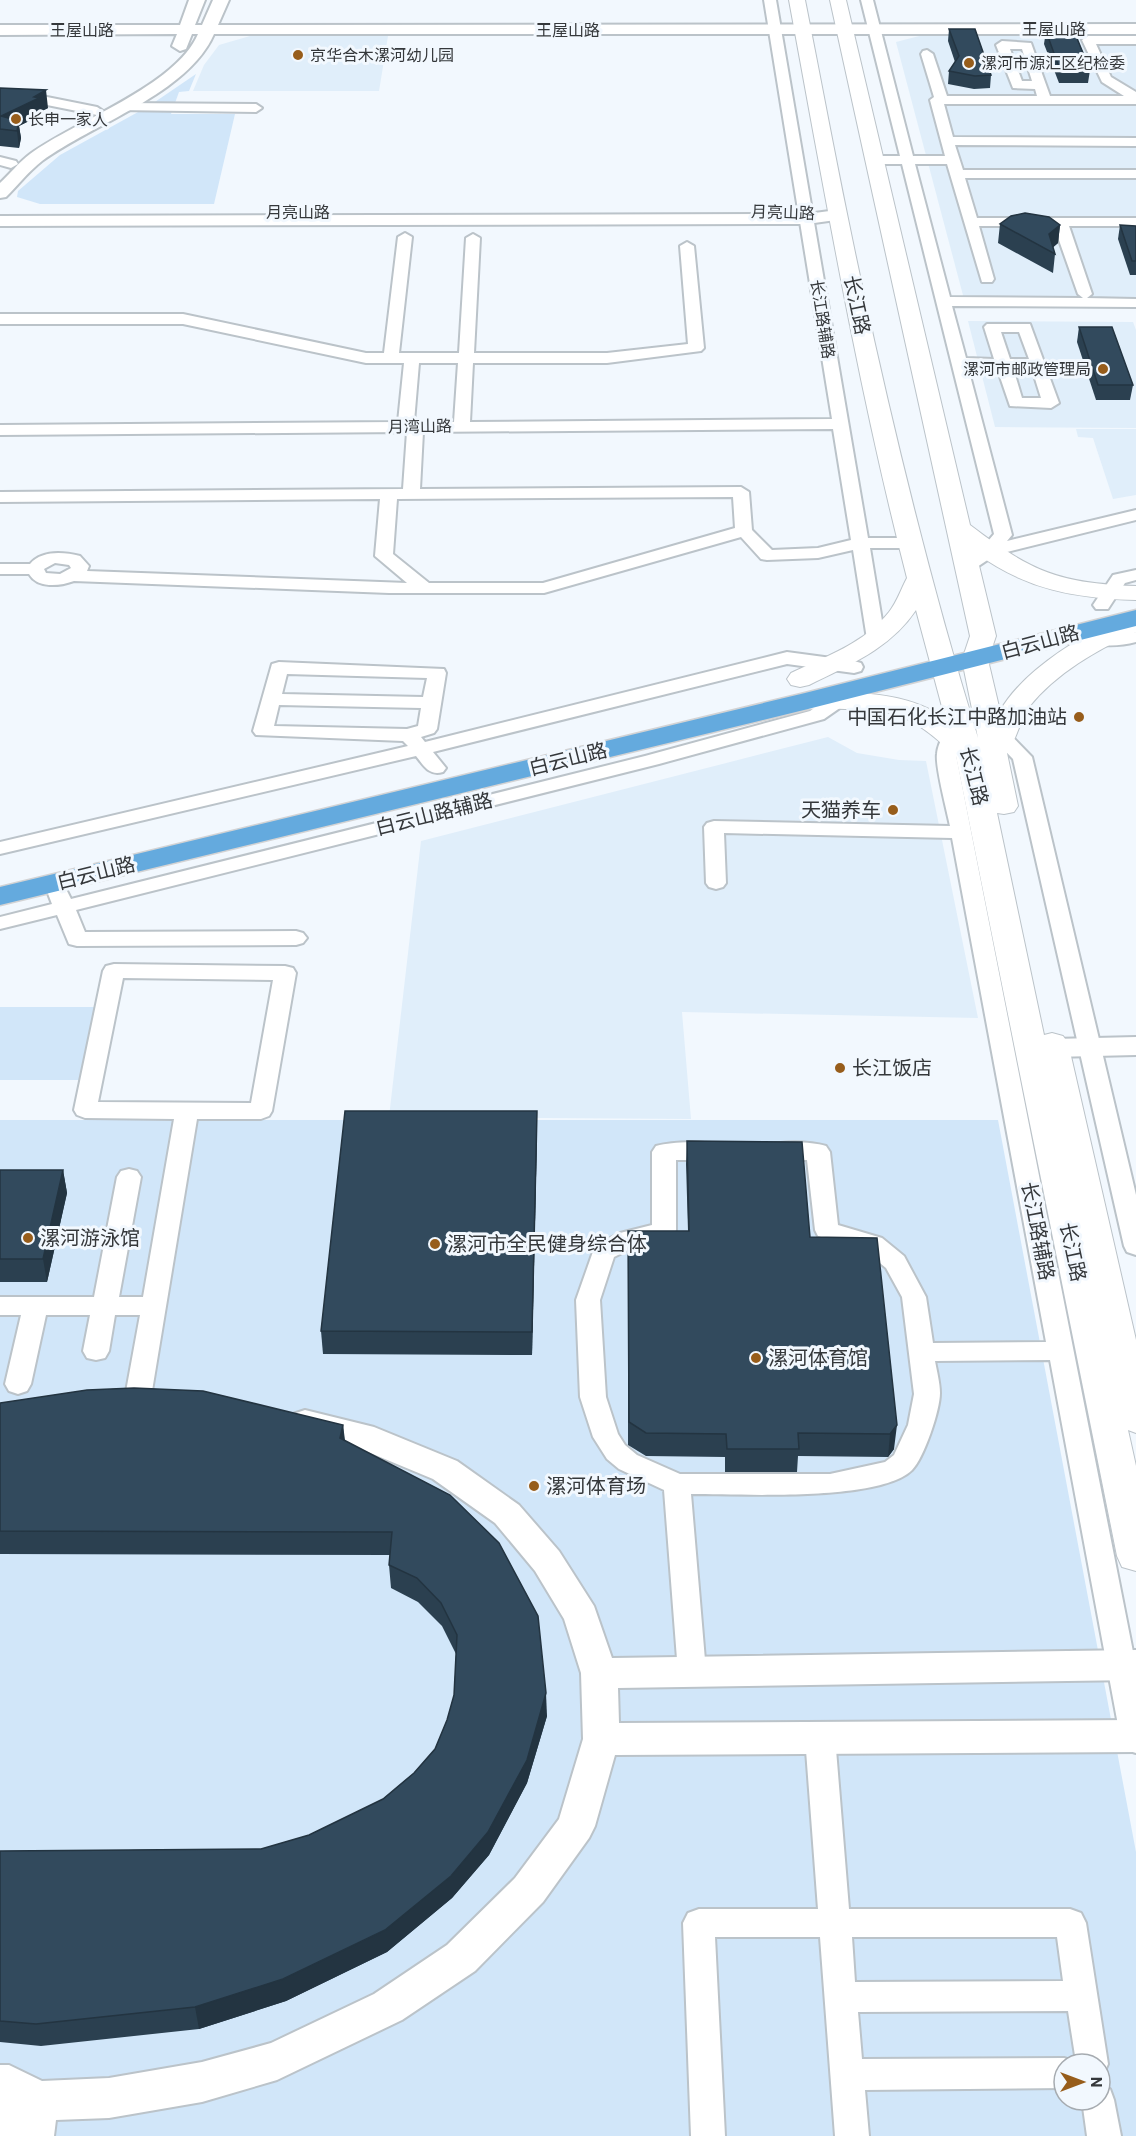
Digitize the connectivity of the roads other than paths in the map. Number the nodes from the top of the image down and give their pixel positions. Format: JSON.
{"nodes":[{"id":1,"x":197,"y":0,"type":"edge"},
{"id":2,"x":221,"y":0,"type":"edge"},
{"id":3,"x":770,"y":0,"type":"edge"},
{"id":4,"x":796,"y":0,"type":"edge"},
{"id":5,"x":838,"y":0,"type":"edge"},
{"id":6,"x":867,"y":0,"type":"edge"},
{"id":7,"x":0,"y":23,"type":"edge"},
{"id":8,"x":1136,"y":23,"type":"edge"},
{"id":9,"x":188,"y":26,"type":"junction"},
{"id":10,"x":209,"y":26,"type":"junction"},
{"id":11,"x":775,"y":27,"type":"junction"},
{"id":12,"x":802,"y":27,"type":"junction"},
{"id":13,"x":844,"y":27,"type":"junction"},
{"id":14,"x":874,"y":27,"type":"junction"},
{"id":15,"x":1136,"y":29,"type":"edge"},
{"id":16,"x":0,"y":30,"type":"edge"},
{"id":17,"x":1136,"y":40,"type":"edge"},
{"id":18,"x":927,"y":54,"type":"dead end"},
{"id":19,"x":1040,"y":85,"type":"dead end"},
{"id":20,"x":0,"y":99,"type":"edge"},
{"id":21,"x":1136,"y":99,"type":"edge"},
{"id":22,"x":942,"y":100,"type":"junction"},
{"id":23,"x":1045,"y":100,"type":"junction"},
{"id":24,"x":122,"y":108,"type":"junction"},
{"id":25,"x":256,"y":108,"type":"dead end"},
{"id":26,"x":97,"y":111,"type":"junction"},
{"id":27,"x":948,"y":141,"type":"junction"},
{"id":28,"x":1136,"y":142,"type":"edge"},
{"id":29,"x":994,"y":158,"type":"junction"},
{"id":30,"x":1027,"y":158,"type":"junction"},
{"id":31,"x":1056,"y":158,"type":"junction"},
{"id":32,"x":1085,"y":158,"type":"junction"},
{"id":33,"x":876,"y":160,"type":"junction"},
{"id":34,"x":909,"y":160,"type":"junction"},
{"id":35,"x":954,"y":160,"type":"junction"},
{"id":36,"x":1120,"y":161,"type":"edge"},
{"id":37,"x":4,"y":166,"type":"edge"},
{"id":38,"x":958,"y":174,"type":"junction"},
{"id":39,"x":0,"y":193,"type":"edge"},
{"id":40,"x":0,"y":212,"type":"edge"},
{"id":41,"x":806,"y":215,"type":"junction"},
{"id":42,"x":837,"y":215,"type":"junction"},
{"id":43,"x":0,"y":221,"type":"edge"},
{"id":44,"x":970,"y":222,"type":"junction"},
{"id":45,"x":1060,"y":222,"type":"junction"},
{"id":46,"x":1136,"y":222,"type":"edge"},
{"id":47,"x":405,"y":237,"type":"dead end"},
{"id":48,"x":473,"y":238,"type":"dead end"},
{"id":49,"x":687,"y":246,"type":"dead end"},
{"id":50,"x":987,"y":279,"type":"dead end"},
{"id":51,"x":1084,"y":294,"type":"dead end"},
{"id":52,"x":945,"y":302,"type":"junction"},
{"id":53,"x":1136,"y":303,"type":"edge"},
{"id":54,"x":0,"y":319,"type":"edge"},
{"id":55,"x":391,"y":358,"type":"junction"},
{"id":56,"x":412,"y":358,"type":"junction"},
{"id":57,"x":466,"y":358,"type":"junction"},
{"id":58,"x":960,"y":363,"type":"junction"},
{"id":59,"x":1004,"y":364,"type":"junction"},
{"id":60,"x":1038,"y":364,"type":"junction"},
{"id":61,"x":841,"y":424,"type":"junction"},
{"id":62,"x":462,"y":426,"type":"junction"},
{"id":63,"x":411,"y":427,"type":"junction"},
{"id":64,"x":0,"y":429,"type":"edge"},
{"id":65,"x":389,"y":493,"type":"junction"},
{"id":66,"x":411,"y":493,"type":"junction"},
{"id":67,"x":0,"y":497,"type":"edge"},
{"id":68,"x":1136,"y":515,"type":"edge"},
{"id":69,"x":958,"y":528,"type":"junction"},
{"id":70,"x":744,"y":531,"type":"junction"},
{"id":71,"x":860,"y":543,"type":"junction"},
{"id":72,"x":910,"y":543,"type":"junction"},
{"id":73,"x":989,"y":551,"type":"junction"},
{"id":74,"x":968,"y":565,"type":"junction"},
{"id":75,"x":0,"y":569,"type":"edge"},
{"id":76,"x":1136,"y":575,"type":"edge"},
{"id":77,"x":920,"y":578,"type":"junction"},
{"id":78,"x":425,"y":588,"type":"junction"},
{"id":79,"x":1121,"y":597,"type":"edge"},
{"id":80,"x":1136,"y":618,"type":"edge"},
{"id":81,"x":1136,"y":623,"type":"edge"},
{"id":82,"x":1065,"y":635,"type":"junction"},
{"id":83,"x":1136,"y":637,"type":"edge"},
{"id":84,"x":876,"y":639,"type":"junction"},
{"id":85,"x":1098,"y":639,"type":"junction"},
{"id":86,"x":979,"y":648,"type":"junction"},
{"id":87,"x":940,"y":657,"type":"junction"},
{"id":88,"x":846,"y":679,"type":"junction"},
{"id":89,"x":804,"y":690,"type":"junction"},
{"id":90,"x":271,"y":699,"type":"junction"},
{"id":91,"x":432,"y":703,"type":"junction"},
{"id":92,"x":978,"y":739,"type":"junction"},
{"id":93,"x":422,"y":751,"type":"junction"},
{"id":94,"x":961,"y":832,"type":"junction"},
{"id":95,"x":0,"y":848,"type":"edge"},
{"id":96,"x":0,"y":875,"type":"edge"},
{"id":97,"x":716,"y":883,"type":"dead end"},
{"id":98,"x":59,"y":895,"type":"junction"},
{"id":99,"x":0,"y":896,"type":"edge"},
{"id":100,"x":0,"y":923,"type":"edge"},
{"id":101,"x":296,"y":938,"type":"dead end"},
{"id":102,"x":1089,"y":1046,"type":"junction"},
{"id":103,"x":1136,"y":1046,"type":"edge"},
{"id":104,"x":1053,"y":1048,"type":"junction"},
{"id":105,"x":187,"y":1111,"type":"junction"},
{"id":106,"x":129,"y":1177,"type":"dead end"},
{"id":107,"x":1136,"y":1246,"type":"edge"},
{"id":108,"x":0,"y":1306,"type":"edge"},
{"id":109,"x":36,"y":1306,"type":"junction"},
{"id":110,"x":104,"y":1306,"type":"junction"},
{"id":111,"x":154,"y":1306,"type":"junction"},
{"id":112,"x":96,"y":1351,"type":"dead end"},
{"id":113,"x":921,"y":1352,"type":"junction"},
{"id":114,"x":1061,"y":1352,"type":"junction"},
{"id":115,"x":21,"y":1396,"type":"edge"},
{"id":116,"x":138,"y":1398,"type":"edge"},
{"id":117,"x":274,"y":1415,"type":"edge"},
{"id":118,"x":1136,"y":1419,"type":"edge"},
{"id":119,"x":677,"y":1484,"type":"junction"},
{"id":120,"x":1136,"y":1556,"type":"edge"},
{"id":121,"x":1128,"y":1665,"type":"edge"},
{"id":122,"x":692,"y":1672,"type":"junction"},
{"id":123,"x":599,"y":1673,"type":"junction"},
{"id":124,"x":820,"y":1737,"type":"junction"},
{"id":125,"x":1136,"y":1737,"type":"edge"},
{"id":126,"x":601,"y":1739,"type":"junction"},
{"id":127,"x":835,"y":1923,"type":"junction"},
{"id":128,"x":1081,"y":1996,"type":"junction"},
{"id":129,"x":841,"y":1997,"type":"junction"},
{"id":130,"x":1090,"y":2052,"type":"edge"},
{"id":131,"x":1052,"y":2073,"type":"edge"},
{"id":132,"x":847,"y":2075,"type":"junction"},
{"id":133,"x":13,"y":2112,"type":"edge"},
{"id":134,"x":1100,"y":2112,"type":"edge"},
{"id":135,"x":708,"y":2136,"type":"edge"},
{"id":136,"x":852,"y":2136,"type":"edge"},
{"id":137,"x":1104,"y":2136,"type":"edge"}],
"edges":[{"from":1,"to":9,"type":"street"},
{"from":2,"to":10,"type":"street"},
{"from":3,"to":11,"type":"street","name":"长江路辅路"},
{"from":4,"to":12,"type":"main road","name":"长江路"},
{"from":5,"to":13,"type":"main road","name":"长江路"},
{"from":6,"to":14,"type":"street"},
{"from":7,"to":9,"type":"street","name":"王屋山路"},
{"from":8,"to":14,"type":"street","name":"王屋山路"},
{"from":9,"to":10,"type":"street","name":"王屋山路"},
{"from":9,"to":16,"type":"street","name":"王屋山路"},
{"from":9,"to":26,"type":"street"},
{"from":10,"to":11,"type":"street","name":"王屋山路"},
{"from":10,"to":24,"type":"street"},
{"from":11,"to":12,"type":"street","name":"王屋山路"},
{"from":11,"to":41,"type":"street","name":"长江路辅路"},
{"from":12,"to":13,"type":"street","name":"王屋山路"},
{"from":12,"to":42,"type":"main road","name":"长江路"},
{"from":13,"to":14,"type":"street","name":"王屋山路"},
{"from":13,"to":33,"type":"main road","name":"长江路"},
{"from":14,"to":15,"type":"street","name":"王屋山路"},
{"from":14,"to":34,"type":"street"},
{"from":17,"to":21,"type":"street"},
{"from":18,"to":22,"type":"street"},
{"from":19,"to":23,"type":"street"},
{"from":20,"to":26,"type":"street"},
{"from":21,"to":23,"type":"street"},
{"from":22,"to":23,"type":"street"},
{"from":22,"to":27,"type":"street"},
{"from":24,"to":25,"type":"street"},
{"from":24,"to":39,"type":"street"},
{"from":26,"to":37,"type":"street"},
{"from":27,"to":29,"type":"street"},
{"from":27,"to":35,"type":"street"},
{"from":28,"to":36,"type":"street"},
{"from":29,"to":30,"type":"street"},
{"from":29,"to":30,"type":"street"},
{"from":29,"to":38,"type":"street"},
{"from":30,"to":31,"type":"street"},
{"from":30,"to":31,"type":"street"},
{"from":31,"to":32,"type":"street"},
{"from":31,"to":32,"type":"street"},
{"from":32,"to":36,"type":"street"},
{"from":32,"to":36,"type":"street"},
{"from":33,"to":34,"type":"street"},
{"from":33,"to":69,"type":"main road","name":"长江路"},
{"from":34,"to":35,"type":"street"},
{"from":34,"to":52,"type":"street"},
{"from":35,"to":38,"type":"street"},
{"from":38,"to":44,"type":"street"},
{"from":40,"to":41,"type":"street","name":"月亮山路"},
{"from":41,"to":42,"type":"street","name":"月亮山路"},
{"from":41,"to":43,"type":"street","name":"月亮山路"},
{"from":41,"to":61,"type":"street","name":"长江路辅路"},
{"from":42,"to":72,"type":"main road","name":"长江路"},
{"from":44,"to":45,"type":"street"},
{"from":44,"to":50,"type":"street"},
{"from":45,"to":46,"type":"street"},
{"from":45,"to":51,"type":"street"},
{"from":47,"to":55,"type":"street"},
{"from":48,"to":57,"type":"street"},
{"from":49,"to":57,"type":"street"},
{"from":52,"to":53,"type":"street"},
{"from":52,"to":58,"type":"street"},
{"from":54,"to":55,"type":"street"},
{"from":55,"to":56,"type":"street"},
{"from":56,"to":57,"type":"street"},
{"from":56,"to":63,"type":"street"},
{"from":57,"to":62,"type":"street"},
{"from":58,"to":59,"type":"street"},
{"from":58,"to":73,"type":"street"},
{"from":59,"to":60,"type":"street"},
{"from":59,"to":60,"type":"street"},
{"from":59,"to":60,"type":"street"},
{"from":61,"to":62,"type":"street","name":"月湾山路"},
{"from":61,"to":71,"type":"street","name":"长江路辅路"},
{"from":62,"to":63,"type":"street","name":"月湾山路"},
{"from":63,"to":64,"type":"street","name":"月湾山路"},
{"from":63,"to":66,"type":"street"},
{"from":65,"to":66,"type":"street"},
{"from":65,"to":67,"type":"street"},
{"from":65,"to":78,"type":"street"},
{"from":66,"to":70,"type":"street"},
{"from":68,"to":73,"type":"street"},
{"from":69,"to":73,"type":"main road"},
{"from":69,"to":74,"type":"main road","name":"长江路"},
{"from":70,"to":71,"type":"street"},
{"from":70,"to":78,"type":"street"},
{"from":71,"to":72,"type":"street"},
{"from":71,"to":84,"type":"street","name":"长江路辅路"},
{"from":72,"to":77,"type":"main road","name":"长江路"},
{"from":73,"to":74,"type":"street"},
{"from":73,"to":79,"type":"main road"},
{"from":74,"to":86,"type":"main road","name":"长江路"},
{"from":75,"to":78,"type":"street"},
{"from":76,"to":79,"type":"street"},
{"from":77,"to":84,"type":"main road"},
{"from":77,"to":87,"type":"main road","name":"长江路"},
{"from":79,"to":86,"type":"highway","name":"白云山路"},
{"from":80,"to":82,"type":"highway","name":"白云山路"},
{"from":81,"to":85,"type":"main road"},
{"from":82,"to":85,"type":"street"},
{"from":82,"to":86,"type":"highway","name":"白云山路"},
{"from":83,"to":85,"type":"street"},
{"from":84,"to":88,"type":"main road"},
{"from":85,"to":92,"type":"main road"},
{"from":86,"to":87,"type":"highway","name":"白云山路"},
{"from":86,"to":92,"type":"main road","name":"长江路"},
{"from":87,"to":88,"type":"highway","name":"白云山路"},
{"from":87,"to":92,"type":"main road","name":"长江路"},
{"from":88,"to":89,"type":"highway","name":"白云山路"},
{"from":88,"to":92,"type":"main road"},
{"from":88,"to":93,"type":"street"},
{"from":88,"to":98,"type":"street","name":"白云山路辅路"},
{"from":89,"to":93,"type":"highway","name":"白云山路"},
{"from":89,"to":98,"type":"highway","name":"白云山路"},
{"from":90,"to":91,"type":"street"},
{"from":90,"to":91,"type":"street"},
{"from":90,"to":93,"type":"street"},
{"from":91,"to":93,"type":"street"},
{"from":92,"to":94,"type":"street","name":"长江路辅路"},
{"from":92,"to":102,"type":"street"},
{"from":92,"to":104,"type":"main road","name":"长江路"},
{"from":92,"to":120,"type":"main road","name":"长江路"},
{"from":93,"to":95,"type":"street"},
{"from":93,"to":96,"type":"highway","name":"白云山路"},
{"from":94,"to":97,"type":"street"},
{"from":94,"to":114,"type":"street","name":"长江路辅路"},
{"from":98,"to":99,"type":"highway","name":"白云山路"},
{"from":98,"to":100,"type":"street","name":"白云山路辅路"},
{"from":98,"to":101,"type":"street"},
{"from":102,"to":103,"type":"street"},
{"from":102,"to":104,"type":"street"},
{"from":102,"to":107,"type":"street"},
{"from":104,"to":118,"type":"main road","name":"长江路"},
{"from":105,"to":105,"type":"street"},
{"from":105,"to":111,"type":"street"},
{"from":106,"to":110,"type":"street"},
{"from":108,"to":109,"type":"street"},
{"from":109,"to":110,"type":"street"},
{"from":109,"to":115,"type":"street"},
{"from":110,"to":111,"type":"street"},
{"from":110,"to":112,"type":"street"},
{"from":111,"to":116,"type":"street"},
{"from":113,"to":114,"type":"street"},
{"from":113,"to":119,"type":"street"},
{"from":113,"to":119,"type":"street"},
{"from":114,"to":121,"type":"street","name":"长江路辅路"},
{"from":117,"to":123,"type":"street"},
{"from":119,"to":122,"type":"street"},
{"from":121,"to":122,"type":"street"},
{"from":121,"to":125,"type":"street","name":"长江路辅路"},
{"from":122,"to":123,"type":"street"},
{"from":123,"to":126,"type":"street"},
{"from":124,"to":125,"type":"street"},
{"from":124,"to":126,"type":"street"},
{"from":124,"to":127,"type":"street"},
{"from":126,"to":133,"type":"street"},
{"from":127,"to":128,"type":"street"},
{"from":127,"to":129,"type":"street"},
{"from":127,"to":135,"type":"street"},
{"from":128,"to":129,"type":"street"},
{"from":128,"to":130,"type":"street"},
{"from":129,"to":132,"type":"street"},
{"from":131,"to":132,"type":"street"},
{"from":132,"to":136,"type":"street"},
{"from":134,"to":137,"type":"street"}]}
